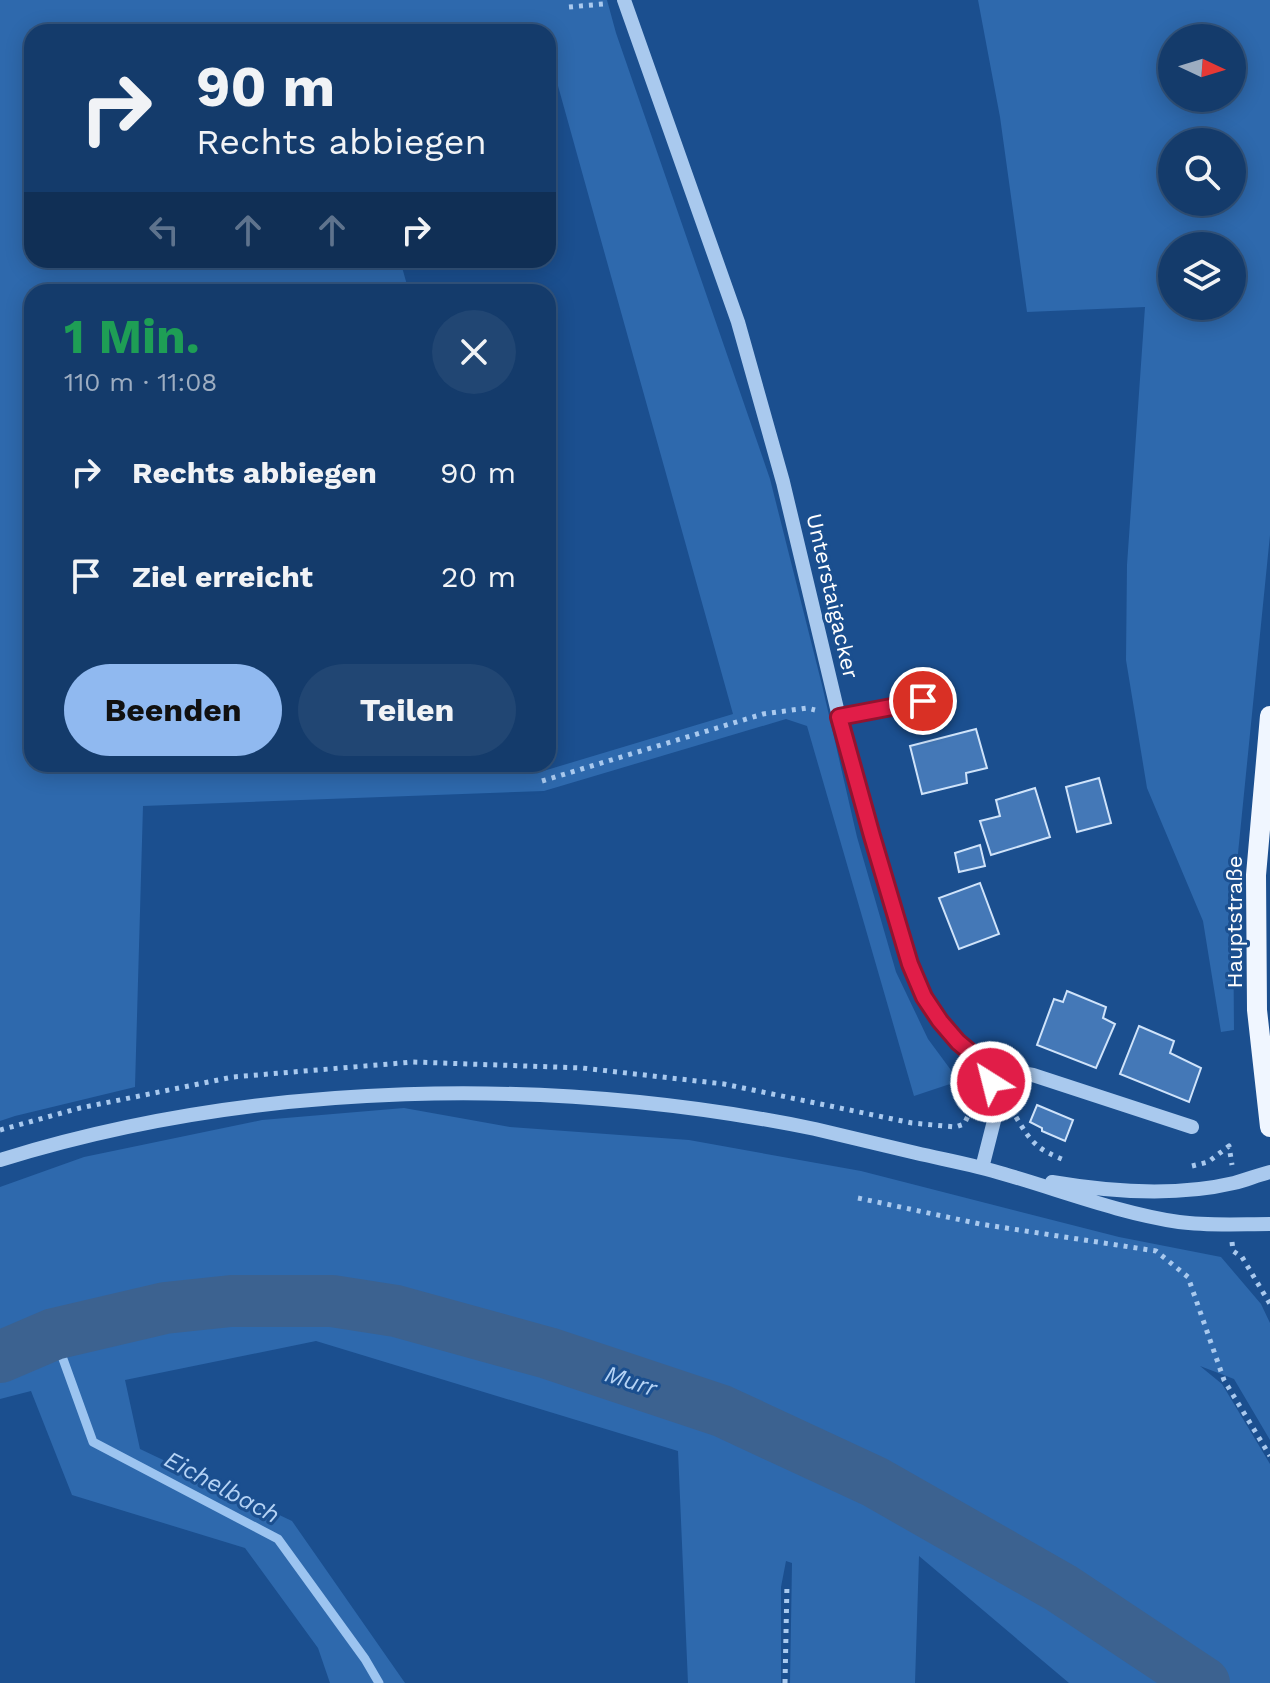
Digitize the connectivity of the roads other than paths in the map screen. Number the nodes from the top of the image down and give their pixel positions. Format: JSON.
{"nodes":[{"id":1,"x":625,"y":3,"type":"edge"},
{"id":2,"x":923,"y":701,"type":"dead end"},
{"id":3,"x":1270,"y":716,"type":"edge"},
{"id":4,"x":839,"y":717,"type":"junction"},
{"id":5,"x":988,"y":1067,"type":"junction"},
{"id":6,"x":1192,"y":1127,"type":"dead end"},
{"id":7,"x":1270,"y":1127,"type":"edge"},
{"id":8,"x":0,"y":1160,"type":"edge"},
{"id":9,"x":982,"y":1168,"type":"junction"},
{"id":10,"x":1270,"y":1172,"type":"edge"},
{"id":11,"x":1005,"y":1174,"type":"junction"},
{"id":12,"x":1270,"y":1224,"type":"edge"}],
"edges":[{"from":1,"to":4,"type":"street","name":"Unterstaigacker"},
{"from":2,"to":4,"type":"street"},
{"from":3,"to":7,"type":"main road","name":"Hauptstraße"},
{"from":4,"to":5,"type":"street","name":"Unterstaigacker"},
{"from":5,"to":6,"type":"street","name":"Unterstaigacker"},
{"from":5,"to":9,"type":"street"},
{"from":8,"to":9,"type":"street"},
{"from":9,"to":11,"type":"street"},
{"from":10,"to":11,"type":"street"},
{"from":11,"to":12,"type":"street"}]}
